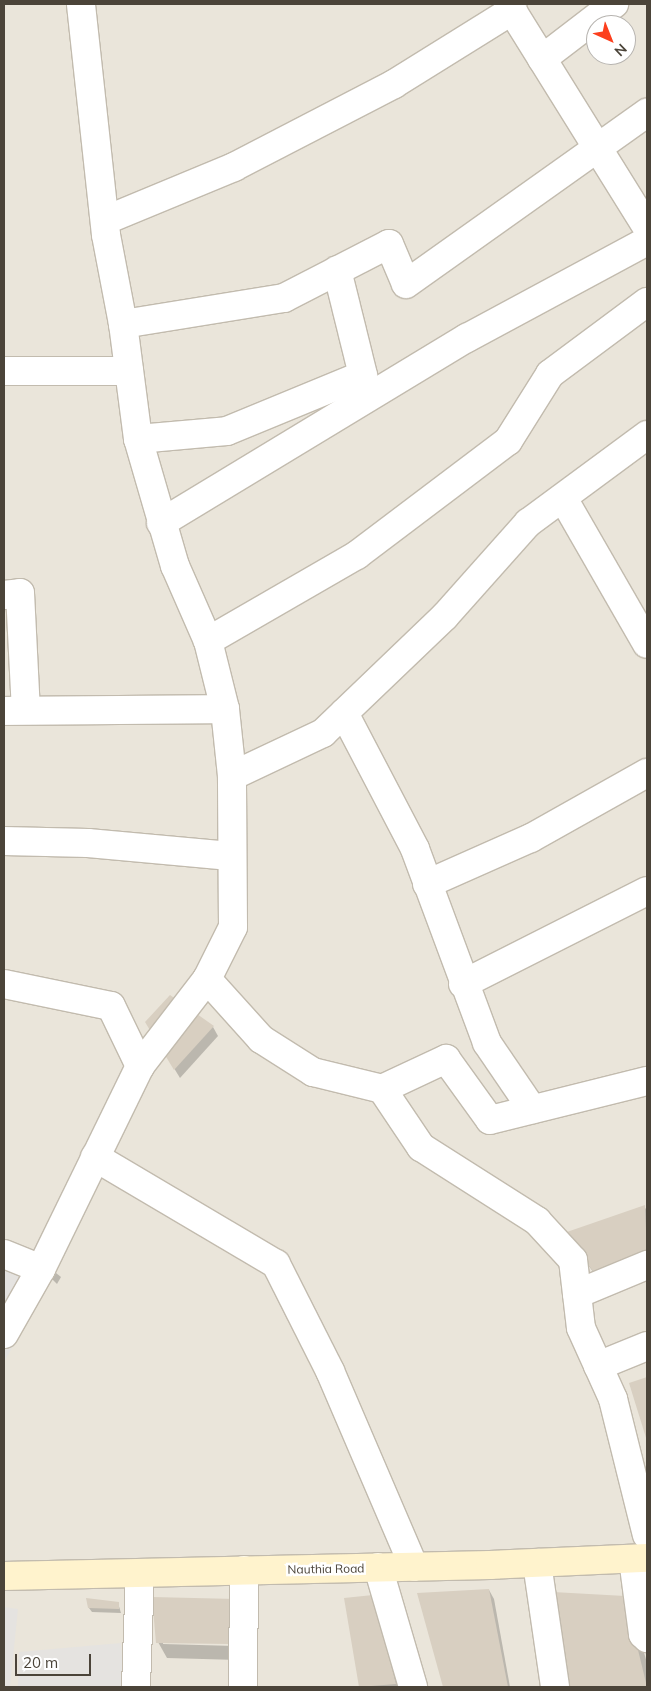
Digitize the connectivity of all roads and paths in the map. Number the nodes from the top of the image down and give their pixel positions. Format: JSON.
{"nodes":[{"id":1,"x":81,"y":4,"type":"edge"},
{"id":2,"x":614,"y":4,"type":"edge"},
{"id":3,"x":510,"y":7,"type":"edge"},
{"id":4,"x":542,"y":59,"type":"junction"},
{"id":5,"x":647,"y":113,"type":"edge"},
{"id":6,"x":598,"y":148,"type":"junction"},
{"id":7,"x":106,"y":220,"type":"junction"},
{"id":8,"x":647,"y":226,"type":"edge"},
{"id":9,"x":647,"y":241,"type":"edge"},
{"id":10,"x":337,"y":270,"type":"junction"},
{"id":11,"x":647,"y":302,"type":"edge"},
{"id":12,"x":123,"y":324,"type":"junction"},
{"id":13,"x":4,"y":371,"type":"edge"},
{"id":14,"x":129,"y":371,"type":"junction"},
{"id":15,"x":647,"y":435,"type":"edge"},
{"id":16,"x":138,"y":439,"type":"junction"},
{"id":17,"x":563,"y":498,"type":"junction"},
{"id":18,"x":161,"y":523,"type":"junction"},
{"id":19,"x":4,"y":595,"type":"edge"},
{"id":20,"x":208,"y":641,"type":"junction"},
{"id":21,"x":647,"y":644,"type":"edge"},
{"id":22,"x":225,"y":709,"type":"junction"},
{"id":23,"x":15,"y":710,"type":"edge"},
{"id":24,"x":344,"y":713,"type":"junction"},
{"id":25,"x":647,"y":773,"type":"edge"},
{"id":26,"x":232,"y":776,"type":"junction"},
{"id":27,"x":4,"y":841,"type":"edge"},
{"id":28,"x":230,"y":856,"type":"junction"},
{"id":29,"x":428,"y":884,"type":"junction"},
{"id":30,"x":647,"y":891,"type":"edge"},
{"id":31,"x":207,"y":979,"type":"junction"},
{"id":32,"x":4,"y":984,"type":"edge"},
{"id":33,"x":463,"y":984,"type":"junction"},
{"id":34,"x":140,"y":1066,"type":"junction"},
{"id":35,"x":647,"y":1081,"type":"edge"},
{"id":36,"x":382,"y":1089,"type":"junction"},
{"id":37,"x":532,"y":1109,"type":"junction"},
{"id":38,"x":95,"y":1157,"type":"junction"},
{"id":39,"x":4,"y":1254,"type":"edge"},
{"id":40,"x":647,"y":1265,"type":"edge"},
{"id":41,"x":41,"y":1269,"type":"junction"},
{"id":42,"x":577,"y":1294,"type":"junction"},
{"id":43,"x":4,"y":1334,"type":"edge"},
{"id":44,"x":647,"y":1346,"type":"edge"},
{"id":45,"x":598,"y":1366,"type":"junction"},
{"id":46,"x":647,"y":1536,"type":"edge"},
{"id":47,"x":640,"y":1559,"type":"edge"},
{"id":48,"x":537,"y":1563,"type":"junction"},
{"id":49,"x":378,"y":1567,"type":"junction"},
{"id":50,"x":414,"y":1567,"type":"junction"},
{"id":51,"x":244,"y":1570,"type":"junction"},
{"id":52,"x":140,"y":1572,"type":"junction"},
{"id":53,"x":4,"y":1576,"type":"edge"},
{"id":54,"x":647,"y":1638,"type":"edge"},
{"id":55,"x":136,"y":1687,"type":"edge"},
{"id":56,"x":243,"y":1687,"type":"edge"},
{"id":57,"x":413,"y":1687,"type":"edge"},
{"id":58,"x":555,"y":1687,"type":"edge"}],
"edges":[{"from":1,"to":7,"type":"street"},
{"from":2,"to":4,"type":"street"},
{"from":3,"to":4,"type":"street"},
{"from":3,"to":7,"type":"street"},
{"from":4,"to":6,"type":"street"},
{"from":5,"to":6,"type":"street"},
{"from":6,"to":8,"type":"street"},
{"from":6,"to":10,"type":"street"},
{"from":7,"to":12,"type":"street"},
{"from":9,"to":18,"type":"street"},
{"from":10,"to":12,"type":"street"},
{"from":10,"to":16,"type":"street"},
{"from":11,"to":20,"type":"street"},
{"from":12,"to":14,"type":"street"},
{"from":13,"to":14,"type":"street"},
{"from":14,"to":16,"type":"street"},
{"from":15,"to":17,"type":"street"},
{"from":16,"to":18,"type":"street"},
{"from":17,"to":21,"type":"street"},
{"from":17,"to":24,"type":"street"},
{"from":18,"to":20,"type":"street"},
{"from":19,"to":23,"type":"street"},
{"from":20,"to":22,"type":"street"},
{"from":22,"to":23,"type":"street"},
{"from":22,"to":26,"type":"street"},
{"from":24,"to":26,"type":"street"},
{"from":24,"to":29,"type":"street"},
{"from":25,"to":29,"type":"street"},
{"from":26,"to":28,"type":"street"},
{"from":27,"to":28,"type":"street"},
{"from":28,"to":31,"type":"street"},
{"from":29,"to":33,"type":"street"},
{"from":30,"to":33,"type":"street"},
{"from":31,"to":34,"type":"street"},
{"from":31,"to":36,"type":"street"},
{"from":32,"to":34,"type":"street"},
{"from":33,"to":37,"type":"street"},
{"from":34,"to":38,"type":"street"},
{"from":35,"to":37,"type":"street"},
{"from":36,"to":37,"type":"street"},
{"from":36,"to":42,"type":"street"},
{"from":38,"to":41,"type":"street"},
{"from":38,"to":50,"type":"street"},
{"from":39,"to":41,"type":"street"},
{"from":40,"to":42,"type":"street"},
{"from":41,"to":43,"type":"street"},
{"from":42,"to":45,"type":"street"},
{"from":44,"to":45,"type":"street"},
{"from":45,"to":46,"type":"street"},
{"from":47,"to":48,"type":"main road","name":"Nauthia Road"},
{"from":47,"to":54,"type":"street"},
{"from":48,"to":50,"type":"main road","name":"Nauthia Road"},
{"from":48,"to":58,"type":"street"},
{"from":49,"to":50,"type":"main road","name":"Nauthia Road"},
{"from":49,"to":51,"type":"main road","name":"Nauthia Road"},
{"from":49,"to":57,"type":"street"},
{"from":51,"to":52,"type":"main road","name":"Nauthia Road"},
{"from":51,"to":56,"type":"street"},
{"from":52,"to":53,"type":"main road","name":"Nauthia Road"},
{"from":52,"to":55,"type":"street"}]}
